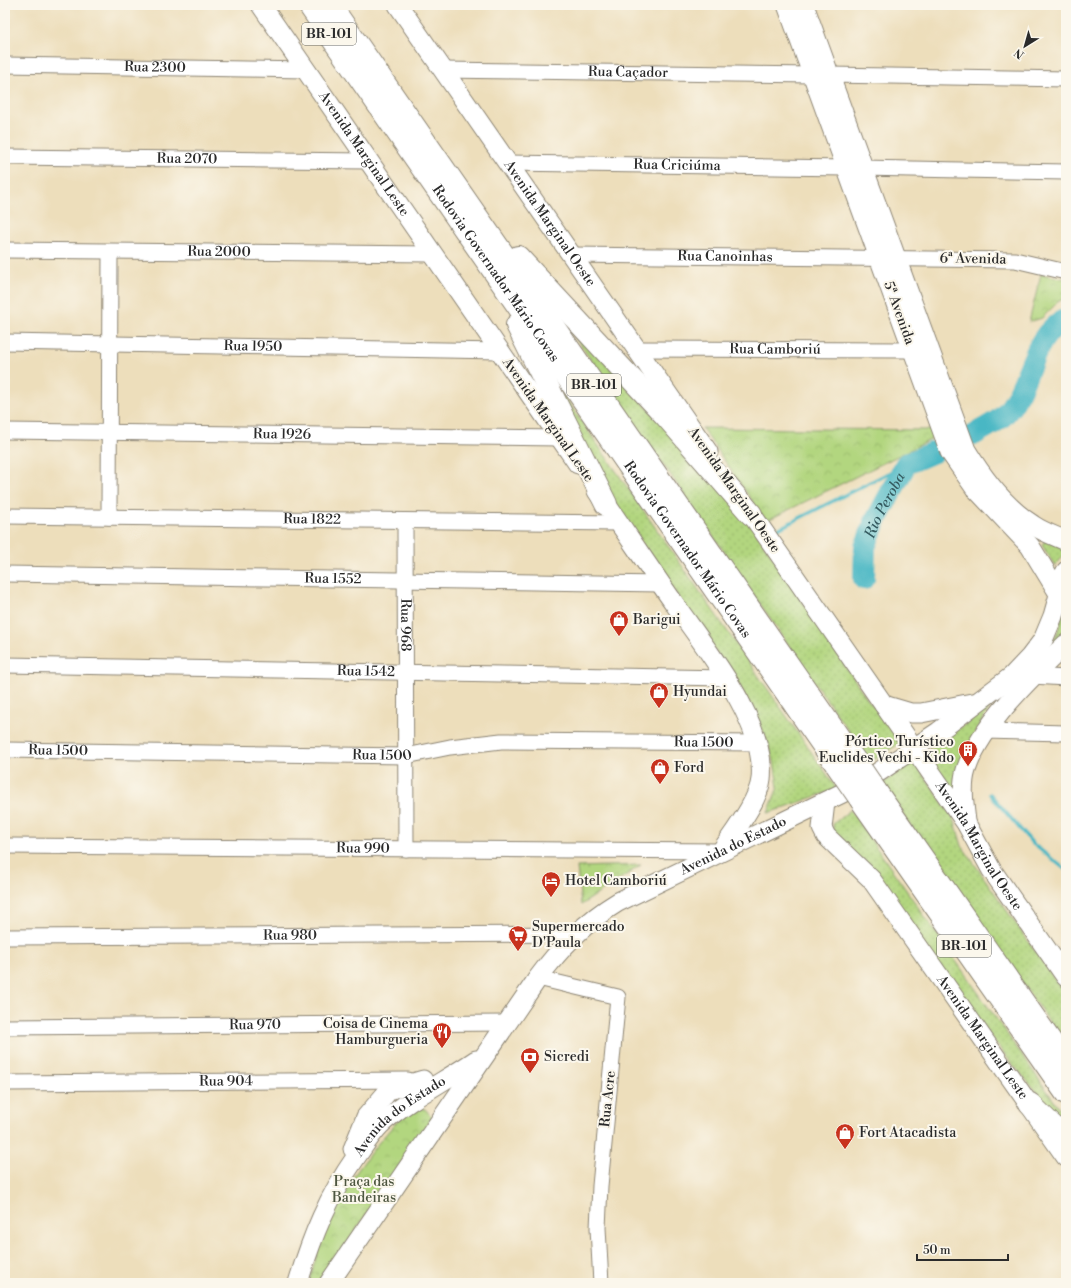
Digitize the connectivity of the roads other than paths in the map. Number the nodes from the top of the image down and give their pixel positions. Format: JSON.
{"nodes":[{"id":1,"x":260,"y":5,"type":"edge"},
{"id":2,"x":309,"y":5,"type":"edge"},
{"id":3,"x":330,"y":5,"type":"edge"},
{"id":4,"x":398,"y":5,"type":"edge"},
{"id":5,"x":787,"y":5,"type":"edge"},
{"id":6,"x":804,"y":5,"type":"edge"},
{"id":7,"x":5,"y":65,"type":"edge"},
{"id":8,"x":306,"y":70,"type":"junction"},
{"id":9,"x":442,"y":70,"type":"junction"},
{"id":10,"x":821,"y":75,"type":"junction"},
{"id":11,"x":1066,"y":79,"type":"edge"},
{"id":12,"x":5,"y":157,"type":"edge"},
{"id":13,"x":368,"y":161,"type":"junction"},
{"id":14,"x":507,"y":163,"type":"junction"},
{"id":15,"x":854,"y":168,"type":"junction"},
{"id":16,"x":1066,"y":172,"type":"edge"},
{"id":17,"x":470,"y":206,"type":"junction"},
{"id":18,"x":463,"y":227,"type":"junction"},
{"id":19,"x":5,"y":250,"type":"edge"},
{"id":20,"x":110,"y":252,"type":"junction"},
{"id":21,"x":433,"y":254,"type":"junction"},
{"id":22,"x":572,"y":256,"type":"junction"},
{"id":23,"x":887,"y":258,"type":"junction"},
{"id":24,"x":1066,"y":272,"type":"edge"},
{"id":25,"x":5,"y":342,"type":"edge"},
{"id":26,"x":110,"y":344,"type":"junction"},
{"id":27,"x":637,"y":349,"type":"junction"},
{"id":28,"x":912,"y":350,"type":"junction"},
{"id":29,"x":500,"y":351,"type":"junction"},
{"id":30,"x":5,"y":431,"type":"edge"},
{"id":31,"x":109,"y":433,"type":"junction"},
{"id":32,"x":560,"y":438,"type":"junction"},
{"id":33,"x":606,"y":504,"type":"junction"},
{"id":34,"x":751,"y":514,"type":"junction"},
{"id":35,"x":5,"y":516,"type":"edge"},
{"id":36,"x":109,"y":517,"type":"junction"},
{"id":37,"x":404,"y":521,"type":"junction"},
{"id":38,"x":619,"y":523,"type":"junction"},
{"id":39,"x":1066,"y":541,"type":"edge"},
{"id":40,"x":1066,"y":571,"type":"edge"},
{"id":41,"x":5,"y":574,"type":"edge"},
{"id":42,"x":405,"y":580,"type":"junction"},
{"id":43,"x":661,"y":584,"type":"junction"},
{"id":44,"x":1062,"y":598,"type":"edge"},
{"id":45,"x":1066,"y":644,"type":"edge"},
{"id":46,"x":5,"y":665,"type":"edge"},
{"id":47,"x":405,"y":672,"type":"junction"},
{"id":48,"x":1032,"y":676,"type":"junction"},
{"id":49,"x":726,"y":678,"type":"junction"},
{"id":50,"x":1066,"y":678,"type":"edge"},
{"id":51,"x":979,"y":702,"type":"junction"},
{"id":52,"x":884,"y":705,"type":"junction"},
{"id":53,"x":986,"y":731,"type":"junction"},
{"id":54,"x":1066,"y":733,"type":"edge"},
{"id":55,"x":757,"y":743,"type":"junction"},
{"id":56,"x":914,"y":749,"type":"junction"},
{"id":57,"x":5,"y":750,"type":"edge"},
{"id":58,"x":406,"y":756,"type":"junction"},
{"id":59,"x":860,"y":783,"type":"junction"},
{"id":60,"x":825,"y":802,"type":"junction"},
{"id":61,"x":966,"y":822,"type":"junction"},
{"id":62,"x":5,"y":846,"type":"edge"},
{"id":63,"x":406,"y":849,"type":"junction"},
{"id":64,"x":721,"y":851,"type":"junction"},
{"id":65,"x":575,"y":934,"type":"junction"},
{"id":66,"x":5,"y":937,"type":"edge"},
{"id":67,"x":1066,"y":977,"type":"edge"},
{"id":68,"x":538,"y":978,"type":"junction"},
{"id":69,"x":506,"y":1023,"type":"junction"},
{"id":70,"x":5,"y":1027,"type":"edge"},
{"id":71,"x":484,"y":1055,"type":"junction"},
{"id":72,"x":1066,"y":1063,"type":"edge"},
{"id":73,"x":423,"y":1080,"type":"junction"},
{"id":74,"x":447,"y":1080,"type":"junction"},
{"id":75,"x":5,"y":1083,"type":"edge"},
{"id":76,"x":1066,"y":1092,"type":"edge"},
{"id":77,"x":1030,"y":1104,"type":"junction"},
{"id":78,"x":1066,"y":1139,"type":"edge"},
{"id":79,"x":1066,"y":1157,"type":"edge"},
{"id":80,"x":342,"y":1177,"type":"junction"},
{"id":81,"x":298,"y":1283,"type":"edge"},
{"id":82,"x":328,"y":1283,"type":"edge"},
{"id":83,"x":601,"y":1283,"type":"edge"}],
"edges":[{"from":1,"to":8,"type":"main road","name":"Avenida Marginal Leste"},
{"from":2,"to":18,"type":"highway","name":"Rodovia Governador Mário Covas","number":"BR-101"},
{"from":3,"to":17,"type":"highway","name":"Rodovia Governador Mário Covas","number":"BR-101"},
{"from":4,"to":9,"type":"main road","name":"Avenida Marginal Oeste"},
{"from":5,"to":10,"type":"main road","name":"5ª Avenida"},
{"from":6,"to":10,"type":"main road","name":"5ª Avenida"},
{"from":7,"to":8,"type":"street","name":"Rua 2300"},
{"from":8,"to":13,"type":"main road","name":"Avenida Marginal Leste"},
{"from":9,"to":10,"type":"street","name":"Rua Caçador"},
{"from":9,"to":14,"type":"main road","name":"Avenida Marginal Oeste"},
{"from":10,"to":11,"type":"street","name":"Rua Caçador"},
{"from":10,"to":15,"type":"main road","name":"5ª Avenida"},
{"from":12,"to":13,"type":"street","name":"Rua 2070"},
{"from":13,"to":21,"type":"main road","name":"Avenida Marginal Leste"},
{"from":14,"to":15,"type":"street","name":"Rua Criciúma"},
{"from":14,"to":22,"type":"main road","name":"Avenida Marginal Oeste"},
{"from":15,"to":16,"type":"street","name":"Rua Criciúma"},
{"from":15,"to":23,"type":"main road","name":"5ª Avenida"},
{"from":17,"to":34,"type":"highway"},
{"from":17,"to":59,"type":"highway","name":"Rodovia Governador Mário Covas","number":"BR-101"},
{"from":18,"to":33,"type":"highway"},
{"from":18,"to":59,"type":"highway","name":"Rodovia Governador Mário Covas","number":"BR-101"},
{"from":19,"to":20,"type":"street","name":"Rua 2000"},
{"from":20,"to":21,"type":"street","name":"Rua 2000"},
{"from":20,"to":26,"type":"street"},
{"from":21,"to":29,"type":"main road","name":"Avenida Marginal Leste"},
{"from":22,"to":23,"type":"street","name":"Rua Canoinhas"},
{"from":22,"to":27,"type":"main road","name":"Avenida Marginal Oeste"},
{"from":23,"to":24,"type":"street","name":"6ª Avenida"},
{"from":23,"to":28,"type":"main road","name":"5ª Avenida"},
{"from":23,"to":39,"type":"main road","name":"5ª Avenida"},
{"from":25,"to":26,"type":"street","name":"Rua 1950"},
{"from":26,"to":29,"type":"street","name":"Rua 1950"},
{"from":26,"to":31,"type":"street"},
{"from":27,"to":28,"type":"street","name":"Rua Camboriú"},
{"from":27,"to":34,"type":"main road","name":"Avenida Marginal Oeste"},
{"from":28,"to":44,"type":"main road","name":"5ª Avenida"},
{"from":29,"to":32,"type":"main road","name":"Avenida Marginal Leste"},
{"from":30,"to":31,"type":"street","name":"Rua 1926"},
{"from":31,"to":32,"type":"street","name":"Rua 1926"},
{"from":31,"to":36,"type":"street"},
{"from":32,"to":33,"type":"main road","name":"Avenida Marginal Leste"},
{"from":33,"to":38,"type":"main road","name":"Avenida Marginal Leste"},
{"from":34,"to":52,"type":"main road","name":"Avenida Marginal Oeste"},
{"from":35,"to":36,"type":"street","name":"Rua 1822"},
{"from":36,"to":37,"type":"street","name":"Rua 1822"},
{"from":37,"to":38,"type":"street","name":"Rua 1822"},
{"from":37,"to":42,"type":"street","name":"Rua 968"},
{"from":38,"to":43,"type":"main road","name":"Avenida Marginal Leste"},
{"from":40,"to":44,"type":"main road","name":"Avenida do Estado"},
{"from":41,"to":42,"type":"street","name":"Rua 1552"},
{"from":42,"to":43,"type":"street","name":"Rua 1552"},
{"from":42,"to":47,"type":"street","name":"Rua 968"},
{"from":43,"to":49,"type":"main road","name":"Avenida Marginal Leste"},
{"from":44,"to":51,"type":"main road","name":"Avenida do Estado"},
{"from":45,"to":48,"type":"main road"},
{"from":46,"to":47,"type":"street","name":"Rua 1542"},
{"from":47,"to":49,"type":"street","name":"Rua 1542"},
{"from":47,"to":58,"type":"street","name":"Rua 968"},
{"from":48,"to":50,"type":"street"},
{"from":48,"to":53,"type":"main road"},
{"from":49,"to":55,"type":"main road","name":"Avenida Marginal Leste"},
{"from":51,"to":52,"type":"main road"},
{"from":51,"to":56,"type":"main road","name":"Avenida do Estado"},
{"from":52,"to":56,"type":"main road","name":"Avenida Marginal Oeste"},
{"from":53,"to":54,"type":"street"},
{"from":53,"to":61,"type":"main road"},
{"from":55,"to":58,"type":"street","name":"Rua 1500"},
{"from":55,"to":64,"type":"main road","name":"Avenida Marginal Leste"},
{"from":56,"to":59,"type":"main road","name":"Avenida do Estado"},
{"from":56,"to":61,"type":"main road","name":"Avenida Marginal Oeste"},
{"from":57,"to":58,"type":"street","name":"Rua 1500"},
{"from":58,"to":63,"type":"street","name":"Rua 968"},
{"from":59,"to":60,"type":"main road","name":"Avenida do Estado"},
{"from":59,"to":72,"type":"highway","name":"Rodovia Governador Mário Covas","number":"BR-101"},
{"from":59,"to":76,"type":"highway","name":"Rodovia Governador Mário Covas","number":"BR-101"},
{"from":60,"to":64,"type":"main road","name":"Avenida do Estado"},
{"from":60,"to":77,"type":"main road","name":"Avenida Marginal Leste"},
{"from":61,"to":67,"type":"main road","name":"Avenida Marginal Oeste"},
{"from":62,"to":63,"type":"street","name":"Rua 990"},
{"from":63,"to":64,"type":"street","name":"Rua 990"},
{"from":64,"to":65,"type":"main road","name":"Avenida do Estado"},
{"from":65,"to":66,"type":"street","name":"Rua 980"},
{"from":65,"to":68,"type":"main road","name":"Avenida do Estado"},
{"from":68,"to":69,"type":"main road","name":"Avenida do Estado"},
{"from":68,"to":83,"type":"street","name":"Rua Acre"},
{"from":69,"to":70,"type":"street","name":"Rua 970"},
{"from":69,"to":71,"type":"main road","name":"Avenida do Estado"},
{"from":71,"to":74,"type":"main road","name":"Avenida do Estado"},
{"from":71,"to":82,"type":"main road","name":"Avenida do Estado"},
{"from":73,"to":74,"type":"street","name":"Rua 904"},
{"from":73,"to":75,"type":"street","name":"Rua 904"},
{"from":73,"to":80,"type":"main road"},
{"from":74,"to":80,"type":"main road","name":"Avenida do Estado"},
{"from":77,"to":78,"type":"highway"},
{"from":77,"to":79,"type":"main road","name":"Avenida Marginal Leste"},
{"from":80,"to":81,"type":"main road","name":"Avenida do Estado"}]}
